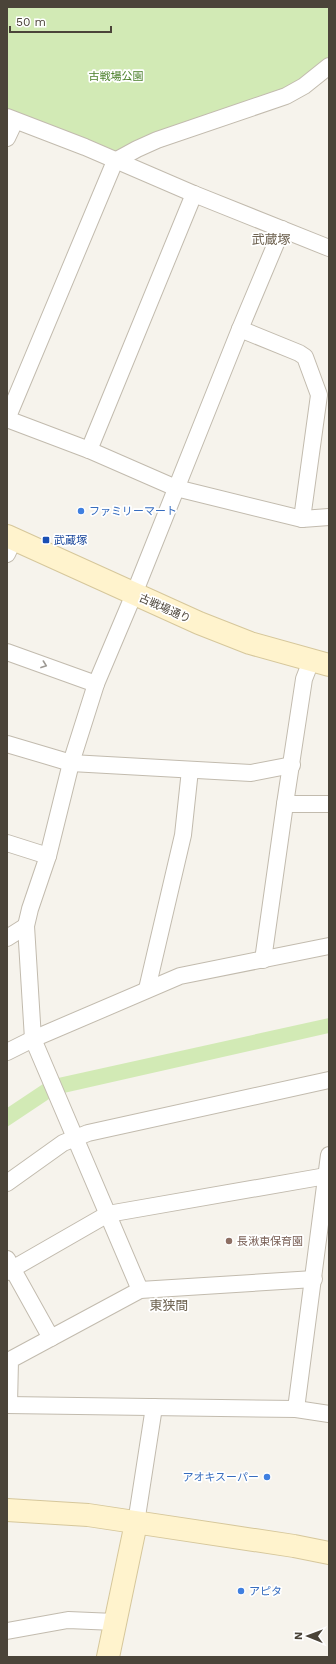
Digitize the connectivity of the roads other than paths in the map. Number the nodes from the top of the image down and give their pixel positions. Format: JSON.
{"nodes":[{"id":1,"x":329,"y":66,"type":"edge"},
{"id":2,"x":11,"y":119,"type":"edge"},
{"id":3,"x":7,"y":138,"type":"edge"},
{"id":4,"x":115,"y":161,"type":"junction"},
{"id":5,"x":194,"y":194,"type":"junction"},
{"id":6,"x":282,"y":229,"type":"junction"},
{"id":7,"x":329,"y":248,"type":"edge"},
{"id":8,"x":240,"y":329,"type":"junction"},
{"id":9,"x":89,"y":450,"type":"junction"},
{"id":10,"x":176,"y":488,"type":"junction"},
{"id":11,"x":329,"y":517,"type":"edge"},
{"id":12,"x":302,"y":519,"type":"junction"},
{"id":13,"x":10,"y":543,"type":"edge"},
{"id":14,"x":134,"y":594,"type":"junction"},
{"id":15,"x":7,"y":652,"type":"edge"},
{"id":16,"x":320,"y":663,"type":"edge"},
{"id":17,"x":96,"y":684,"type":"junction"},
{"id":18,"x":7,"y":744,"type":"edge"},
{"id":19,"x":72,"y":763,"type":"junction"},
{"id":20,"x":292,"y":765,"type":"junction"},
{"id":21,"x":190,"y":770,"type":"junction"},
{"id":22,"x":284,"y":804,"type":"junction"},
{"id":23,"x":329,"y":804,"type":"edge"},
{"id":24,"x":7,"y":843,"type":"edge"},
{"id":25,"x":48,"y":856,"type":"junction"},
{"id":26,"x":26,"y":926,"type":"junction"},
{"id":27,"x":7,"y":938,"type":"edge"},
{"id":28,"x":329,"y":946,"type":"edge"},
{"id":29,"x":263,"y":960,"type":"junction"},
{"id":30,"x":147,"y":989,"type":"junction"},
{"id":31,"x":32,"y":1039,"type":"junction"},
{"id":32,"x":7,"y":1052,"type":"edge"},
{"id":33,"x":329,"y":1080,"type":"edge"},
{"id":34,"x":75,"y":1138,"type":"junction"},
{"id":35,"x":329,"y":1155,"type":"edge"},
{"id":36,"x":326,"y":1176,"type":"junction"},
{"id":37,"x":7,"y":1183,"type":"edge"},
{"id":38,"x":108,"y":1214,"type":"junction"},
{"id":39,"x":9,"y":1266,"type":"edge"},
{"id":40,"x":314,"y":1279,"type":"junction"},
{"id":41,"x":140,"y":1290,"type":"junction"},
{"id":42,"x":51,"y":1338,"type":"junction"},
{"id":43,"x":8,"y":1405,"type":"edge"},
{"id":44,"x":154,"y":1407,"type":"junction"},
{"id":45,"x":296,"y":1409,"type":"junction"},
{"id":46,"x":329,"y":1414,"type":"edge"},
{"id":47,"x":7,"y":1510,"type":"edge"},
{"id":48,"x":136,"y":1523,"type":"junction"},
{"id":49,"x":329,"y":1553,"type":"edge"},
{"id":50,"x":115,"y":1622,"type":"junction"},
{"id":51,"x":7,"y":1631,"type":"edge"},
{"id":52,"x":108,"y":1657,"type":"edge"}],
"edges":[{"from":1,"to":4,"type":"street"},
{"from":2,"to":3,"type":"street"},
{"from":2,"to":4,"type":"street"},
{"from":4,"to":5,"type":"street"},
{"from":4,"to":9,"type":"street"},
{"from":5,"to":6,"type":"street"},
{"from":5,"to":9,"type":"street"},
{"from":6,"to":7,"type":"street"},
{"from":6,"to":8,"type":"street"},
{"from":8,"to":10,"type":"street"},
{"from":8,"to":12,"type":"street"},
{"from":9,"to":10,"type":"street"},
{"from":10,"to":12,"type":"street"},
{"from":10,"to":14,"type":"street"},
{"from":11,"to":12,"type":"street"},
{"from":13,"to":14,"type":"street","name":"古戦場通り"},
{"from":14,"to":16,"type":"street","name":"古戦場通り"},
{"from":14,"to":17,"type":"street"},
{"from":15,"to":17,"type":"street","one_way":true},
{"from":16,"to":20,"type":"street"},
{"from":17,"to":19,"type":"street"},
{"from":18,"to":19,"type":"street"},
{"from":19,"to":21,"type":"street"},
{"from":19,"to":25,"type":"street"},
{"from":20,"to":21,"type":"street"},
{"from":20,"to":22,"type":"street"},
{"from":21,"to":30,"type":"street"},
{"from":22,"to":23,"type":"street"},
{"from":22,"to":29,"type":"street"},
{"from":24,"to":25,"type":"street"},
{"from":25,"to":26,"type":"street"},
{"from":26,"to":27,"type":"street"},
{"from":26,"to":31,"type":"street"},
{"from":28,"to":29,"type":"street"},
{"from":29,"to":30,"type":"street"},
{"from":30,"to":31,"type":"street"},
{"from":31,"to":32,"type":"street"},
{"from":31,"to":34,"type":"street"},
{"from":33,"to":34,"type":"street"},
{"from":34,"to":37,"type":"street"},
{"from":34,"to":38,"type":"street"},
{"from":35,"to":36,"type":"street"},
{"from":36,"to":38,"type":"street"},
{"from":36,"to":40,"type":"street"},
{"from":38,"to":39,"type":"street"},
{"from":38,"to":41,"type":"street"},
{"from":39,"to":42,"type":"street"},
{"from":40,"to":41,"type":"street"},
{"from":40,"to":45,"type":"street"},
{"from":41,"to":42,"type":"street"},
{"from":42,"to":43,"type":"street"},
{"from":43,"to":44,"type":"street"},
{"from":44,"to":45,"type":"street"},
{"from":44,"to":48,"type":"street"},
{"from":45,"to":46,"type":"street"},
{"from":47,"to":48,"type":"street"},
{"from":48,"to":49,"type":"street"},
{"from":48,"to":50,"type":"street"},
{"from":50,"to":51,"type":"street"},
{"from":50,"to":52,"type":"street"}]}
